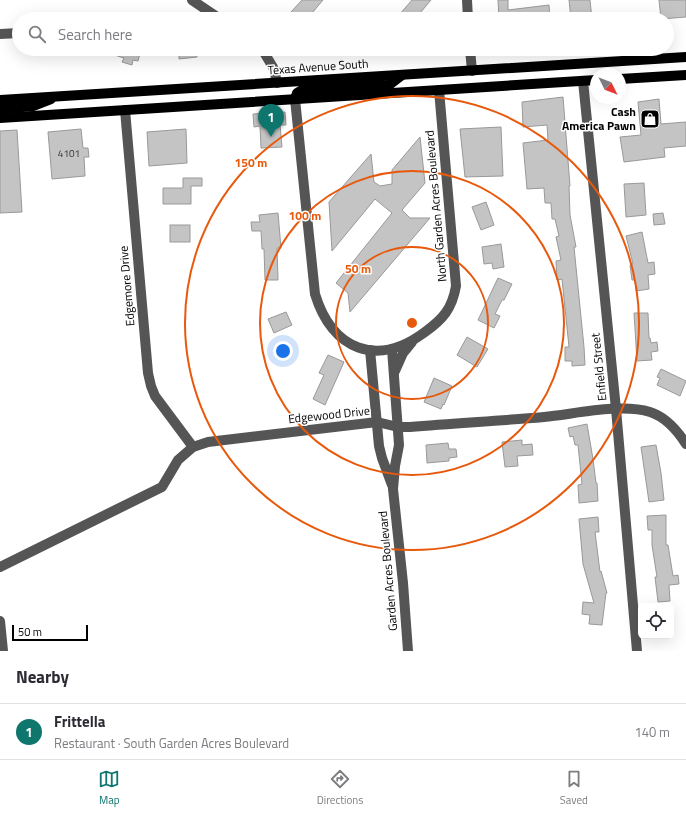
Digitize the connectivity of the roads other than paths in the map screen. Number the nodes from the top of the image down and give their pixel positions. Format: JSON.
{"nodes":[{"id":1,"x":192,"y":0,"type":"edge"},
{"id":2,"x":467,"y":0,"type":"edge"},
{"id":3,"x":210,"y":12,"type":"edge"},
{"id":4,"x":468,"y":12,"type":"edge"},
{"id":5,"x":12,"y":33,"type":"edge"},
{"id":6,"x":0,"y":34,"type":"edge"},
{"id":7,"x":266,"y":56,"type":"edge"},
{"id":8,"x":471,"y":56,"type":"edge"},
{"id":9,"x":686,"y":57,"type":"edge"},
{"id":10,"x":472,"y":70,"type":"junction"},
{"id":11,"x":402,"y":75,"type":"junction"},
{"id":12,"x":686,"y":75,"type":"edge"},
{"id":13,"x":626,"y":79,"type":"edge"},
{"id":14,"x":590,"y":80,"type":"edge"},
{"id":15,"x":583,"y":81,"type":"junction"},
{"id":16,"x":277,"y":83,"type":"junction"},
{"id":17,"x":438,"y":90,"type":"junction"},
{"id":18,"x":56,"y":96,"type":"junction"},
{"id":19,"x":295,"y":99,"type":"junction"},
{"id":20,"x":0,"y":100,"type":"edge"},
{"id":21,"x":0,"y":108,"type":"edge"},
{"id":22,"x":126,"y":110,"type":"junction"},
{"id":23,"x":0,"y":118,"type":"edge"},
{"id":24,"x":412,"y":342,"type":"junction"},
{"id":25,"x":392,"y":349,"type":"junction"},
{"id":26,"x":370,"y":350,"type":"junction"},
{"id":27,"x":394,"y":373,"type":"junction"},
{"id":28,"x":616,"y":409,"type":"junction"},
{"id":29,"x":377,"y":422,"type":"junction"},
{"id":30,"x":398,"y":427,"type":"junction"},
{"id":31,"x":686,"y":444,"type":"edge"},
{"id":32,"x":193,"y":447,"type":"junction"},
{"id":33,"x":393,"y":489,"type":"junction"},
{"id":34,"x":0,"y":567,"type":"edge"},
{"id":35,"x":0,"y":621,"type":"edge"},
{"id":36,"x":3,"y":651,"type":"edge"},
{"id":37,"x":408,"y":651,"type":"edge"},
{"id":38,"x":637,"y":651,"type":"edge"}],
"edges":[{"from":1,"to":3,"type":"street"},
{"from":2,"to":4,"type":"street"},
{"from":5,"to":6,"type":"street"},
{"from":7,"to":16,"type":"street"},
{"from":8,"to":10,"type":"street"},
{"from":9,"to":10,"type":"main road","name":"Texas Avenue South"},
{"from":10,"to":11,"type":"main road","name":"Texas Avenue South"},
{"from":11,"to":16,"type":"main road","name":"Texas Avenue South"},
{"from":11,"to":19,"type":"main road"},
{"from":12,"to":13,"type":"main road"},
{"from":14,"to":15,"type":"main road"},
{"from":15,"to":17,"type":"main road"},
{"from":15,"to":28,"type":"street","name":"Enfield Street"},
{"from":16,"to":18,"type":"main road","name":"Texas Avenue South"},
{"from":17,"to":19,"type":"main road"},
{"from":17,"to":24,"type":"street","name":"North Garden Acres Boulevard"},
{"from":18,"to":20,"type":"main road","name":"Texas Avenue South"},
{"from":18,"to":21,"type":"main road"},
{"from":19,"to":22,"type":"main road"},
{"from":19,"to":26,"type":"street","name":"North Garden Acres Boulevard"},
{"from":22,"to":23,"type":"main road"},
{"from":22,"to":32,"type":"street","name":"Edgemore Drive"},
{"from":24,"to":25,"type":"street","name":"North Garden Acres Boulevard"},
{"from":24,"to":27,"type":"street"},
{"from":25,"to":26,"type":"street","name":"North Garden Acres Boulevard"},
{"from":25,"to":27,"type":"street","name":"Garden Acres Boulevard"},
{"from":26,"to":29,"type":"street","name":"Garden Acres Boulevard"},
{"from":27,"to":30,"type":"street","name":"Garden Acres Boulevard"},
{"from":28,"to":30,"type":"street","name":"Edgewood Drive"},
{"from":28,"to":31,"type":"street","name":"Edgewood Drive"},
{"from":28,"to":38,"type":"street","name":"Enfield Street"},
{"from":29,"to":30,"type":"street","name":"Edgewood Drive"},
{"from":29,"to":32,"type":"street","name":"Edgewood Drive"},
{"from":29,"to":33,"type":"street","name":"Garden Acres Boulevard"},
{"from":30,"to":33,"type":"street","name":"Garden Acres Boulevard"},
{"from":32,"to":34,"type":"street","name":"Edgewood Drive"},
{"from":33,"to":37,"type":"street","name":"Garden Acres Boulevard"},
{"from":35,"to":36,"type":"street"}]}
